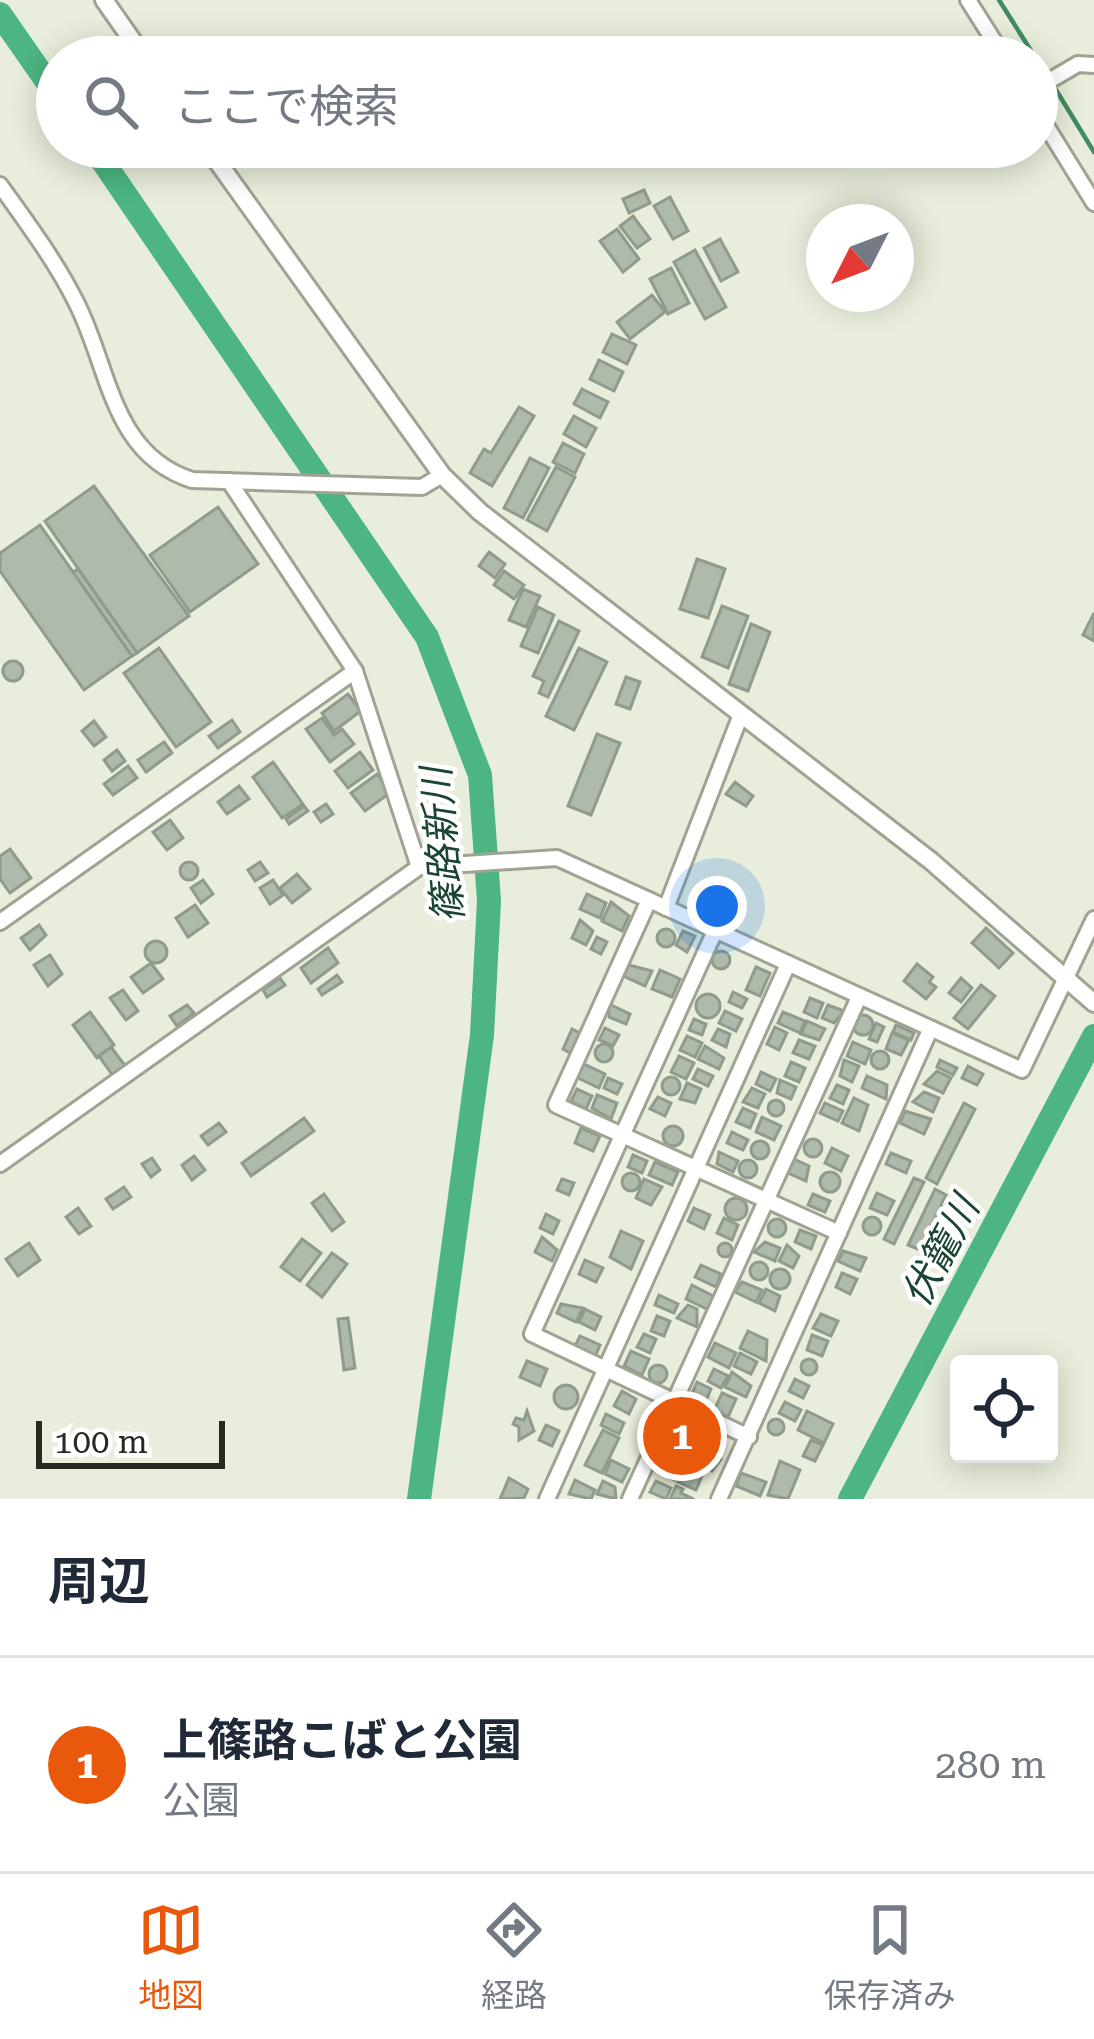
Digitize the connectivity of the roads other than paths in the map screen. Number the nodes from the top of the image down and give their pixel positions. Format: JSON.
{"nodes":[{"id":1,"x":104,"y":0,"type":"edge"},
{"id":2,"x":968,"y":0,"type":"edge"},
{"id":3,"x":129,"y":36,"type":"edge"},
{"id":4,"x":991,"y":36,"type":"edge"},
{"id":5,"x":1094,"y":65,"type":"edge"},
{"id":6,"x":1058,"y":74,"type":"edge"},
{"id":7,"x":1058,"y":145,"type":"edge"},
{"id":8,"x":222,"y":168,"type":"edge"},
{"id":9,"x":0,"y":185,"type":"edge"},
{"id":10,"x":1094,"y":202,"type":"edge"},
{"id":11,"x":442,"y":475,"type":"junction"},
{"id":12,"x":229,"y":481,"type":"junction"},
{"id":13,"x":355,"y":671,"type":"junction"},
{"id":14,"x":740,"y":717,"type":"junction"},
{"id":15,"x":419,"y":867,"type":"junction"},
{"id":16,"x":649,"y":900,"type":"junction"},
{"id":17,"x":666,"y":908,"type":"junction"},
{"id":18,"x":1094,"y":919,"type":"edge"},
{"id":19,"x":0,"y":922,"type":"edge"},
{"id":20,"x":715,"y":931,"type":"junction"},
{"id":21,"x":788,"y":964,"type":"junction"},
{"id":22,"x":1070,"y":979,"type":"junction"},
{"id":23,"x":859,"y":997,"type":"junction"},
{"id":24,"x":1094,"y":1003,"type":"edge"},
{"id":25,"x":930,"y":1030,"type":"junction"},
{"id":26,"x":623,"y":1136,"type":"junction"},
{"id":27,"x":0,"y":1164,"type":"edge"},
{"id":28,"x":697,"y":1168,"type":"junction"},
{"id":29,"x":768,"y":1201,"type":"junction"},
{"id":30,"x":839,"y":1233,"type":"junction"},
{"id":31,"x":607,"y":1370,"type":"junction"},
{"id":32,"x":674,"y":1402,"type":"junction"},
{"id":33,"x":748,"y":1437,"type":"junction"},
{"id":34,"x":547,"y":1499,"type":"edge"},
{"id":35,"x":630,"y":1499,"type":"edge"},
{"id":36,"x":718,"y":1499,"type":"edge"}],
"edges":[{"from":1,"to":3,"type":"street"},
{"from":2,"to":4,"type":"street"},
{"from":5,"to":6,"type":"street"},
{"from":7,"to":10,"type":"street"},
{"from":8,"to":11,"type":"street"},
{"from":9,"to":12,"type":"street"},
{"from":11,"to":12,"type":"street"},
{"from":11,"to":14,"type":"street"},
{"from":12,"to":13,"type":"street"},
{"from":13,"to":15,"type":"street"},
{"from":13,"to":19,"type":"street"},
{"from":14,"to":17,"type":"street"},
{"from":14,"to":22,"type":"street"},
{"from":15,"to":16,"type":"street"},
{"from":15,"to":27,"type":"street"},
{"from":16,"to":17,"type":"street"},
{"from":16,"to":26,"type":"street"},
{"from":17,"to":20,"type":"street"},
{"from":18,"to":22,"type":"street"},
{"from":20,"to":21,"type":"street"},
{"from":20,"to":26,"type":"street"},
{"from":21,"to":23,"type":"street"},
{"from":21,"to":28,"type":"street"},
{"from":22,"to":24,"type":"street"},
{"from":22,"to":25,"type":"street"},
{"from":23,"to":25,"type":"street"},
{"from":23,"to":29,"type":"street"},
{"from":25,"to":30,"type":"street"},
{"from":26,"to":28,"type":"street"},
{"from":26,"to":31,"type":"street"},
{"from":28,"to":29,"type":"street"},
{"from":28,"to":31,"type":"street"},
{"from":29,"to":30,"type":"street"},
{"from":29,"to":32,"type":"street"},
{"from":30,"to":33,"type":"street"},
{"from":31,"to":32,"type":"street"},
{"from":31,"to":34,"type":"street"},
{"from":32,"to":33,"type":"street"},
{"from":32,"to":35,"type":"street"},
{"from":33,"to":36,"type":"street"}]}
